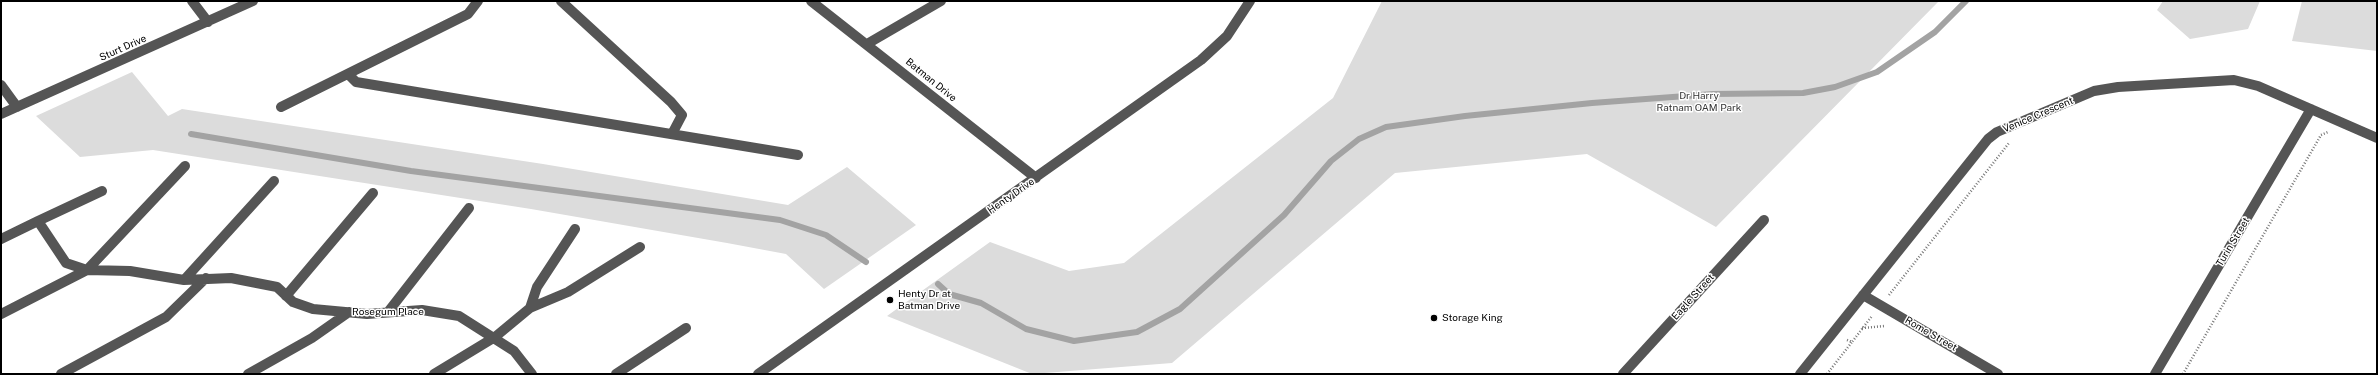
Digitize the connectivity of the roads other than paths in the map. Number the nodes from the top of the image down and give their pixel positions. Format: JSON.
{"nodes":[{"id":1,"x":192,"y":1,"type":"edge"},
{"id":2,"x":253,"y":1,"type":"edge"},
{"id":3,"x":478,"y":1,"type":"edge"},
{"id":4,"x":561,"y":1,"type":"edge"},
{"id":5,"x":811,"y":1,"type":"edge"},
{"id":6,"x":941,"y":1,"type":"edge"},
{"id":7,"x":1250,"y":1,"type":"edge"},
{"id":8,"x":208,"y":22,"type":"junction"},
{"id":9,"x":867,"y":44,"type":"junction"},
{"id":10,"x":348,"y":74,"type":"junction"},
{"id":11,"x":1,"y":85,"type":"edge"},
{"id":12,"x":17,"y":107,"type":"junction"},
{"id":13,"x":280,"y":107,"type":"dead end"},
{"id":14,"x":2311,"y":109,"type":"junction"},
{"id":15,"x":1,"y":114,"type":"edge"},
{"id":16,"x":672,"y":134,"type":"junction"},
{"id":17,"x":2377,"y":138,"type":"edge"},
{"id":18,"x":798,"y":155,"type":"dead end"},
{"id":19,"x":185,"y":166,"type":"dead end"},
{"id":20,"x":1036,"y":178,"type":"junction"},
{"id":21,"x":274,"y":181,"type":"dead end"},
{"id":22,"x":102,"y":191,"type":"dead end"},
{"id":23,"x":373,"y":193,"type":"dead end"},
{"id":24,"x":469,"y":208,"type":"dead end"},
{"id":25,"x":1764,"y":220,"type":"dead end"},
{"id":26,"x":38,"y":221,"type":"junction"},
{"id":27,"x":575,"y":229,"type":"dead end"},
{"id":28,"x":1,"y":239,"type":"edge"},
{"id":29,"x":640,"y":247,"type":"dead end"},
{"id":30,"x":87,"y":270,"type":"junction"},
{"id":31,"x":206,"y":278,"type":"junction"},
{"id":32,"x":184,"y":280,"type":"junction"},
{"id":33,"x":1863,"y":295,"type":"junction"},
{"id":34,"x":286,"y":296,"type":"junction"},
{"id":35,"x":530,"y":308,"type":"junction"},
{"id":36,"x":349,"y":312,"type":"junction"},
{"id":37,"x":388,"y":312,"type":"junction"},
{"id":38,"x":1,"y":314,"type":"edge"},
{"id":39,"x":686,"y":328,"type":"dead end"},
{"id":40,"x":495,"y":337,"type":"junction"},
{"id":41,"x":61,"y":374,"type":"edge"},
{"id":42,"x":248,"y":374,"type":"edge"},
{"id":43,"x":434,"y":374,"type":"edge"},
{"id":44,"x":532,"y":374,"type":"edge"},
{"id":45,"x":616,"y":374,"type":"edge"},
{"id":46,"x":758,"y":374,"type":"edge"},
{"id":47,"x":1623,"y":374,"type":"edge"},
{"id":48,"x":1800,"y":374,"type":"edge"},
{"id":49,"x":1998,"y":374,"type":"edge"},
{"id":50,"x":2155,"y":374,"type":"edge"}],
"edges":[{"from":1,"to":8,"type":"street"},
{"from":2,"to":8,"type":"street","name":"Sturt Drive"},
{"from":3,"to":10,"type":"street"},
{"from":4,"to":16,"type":"street"},
{"from":5,"to":9,"type":"street","name":"Batman Drive"},
{"from":6,"to":9,"type":"street"},
{"from":7,"to":20,"type":"street","name":"Henty Drive"},
{"from":8,"to":12,"type":"street","name":"Sturt Drive"},
{"from":9,"to":20,"type":"street","name":"Batman Drive"},
{"from":10,"to":13,"type":"street"},
{"from":10,"to":16,"type":"street"},
{"from":11,"to":12,"type":"street"},
{"from":12,"to":15,"type":"street","name":"Sturt Drive"},
{"from":14,"to":17,"type":"street","name":"Venice Crescent"},
{"from":14,"to":33,"type":"street","name":"Venice Crescent"},
{"from":14,"to":50,"type":"street","name":"Turin Street"},
{"from":16,"to":18,"type":"street"},
{"from":19,"to":30,"type":"street"},
{"from":20,"to":46,"type":"street","name":"Henty Drive"},
{"from":21,"to":32,"type":"street"},
{"from":22,"to":26,"type":"street"},
{"from":23,"to":34,"type":"street"},
{"from":24,"to":37,"type":"street"},
{"from":25,"to":47,"type":"street","name":"Eagle Street"},
{"from":26,"to":28,"type":"street"},
{"from":26,"to":30,"type":"street"},
{"from":27,"to":35,"type":"street"},
{"from":29,"to":35,"type":"street"},
{"from":30,"to":32,"type":"street","name":"Rosegum Place"},
{"from":30,"to":38,"type":"street"},
{"from":31,"to":32,"type":"street","name":"Rosegum Place"},
{"from":31,"to":34,"type":"street","name":"Rosegum Place"},
{"from":31,"to":41,"type":"street"},
{"from":33,"to":48,"type":"street","name":"Venice Crescent"},
{"from":33,"to":49,"type":"street","name":"Rome Street"},
{"from":34,"to":36,"type":"street","name":"Rosegum Place"},
{"from":35,"to":40,"type":"street"},
{"from":36,"to":37,"type":"street","name":"Rosegum Place"},
{"from":36,"to":42,"type":"street"},
{"from":37,"to":40,"type":"street","name":"Rosegum Place"},
{"from":39,"to":45,"type":"street"},
{"from":40,"to":43,"type":"street"},
{"from":40,"to":44,"type":"street","name":"Rosegum Place"}]}
